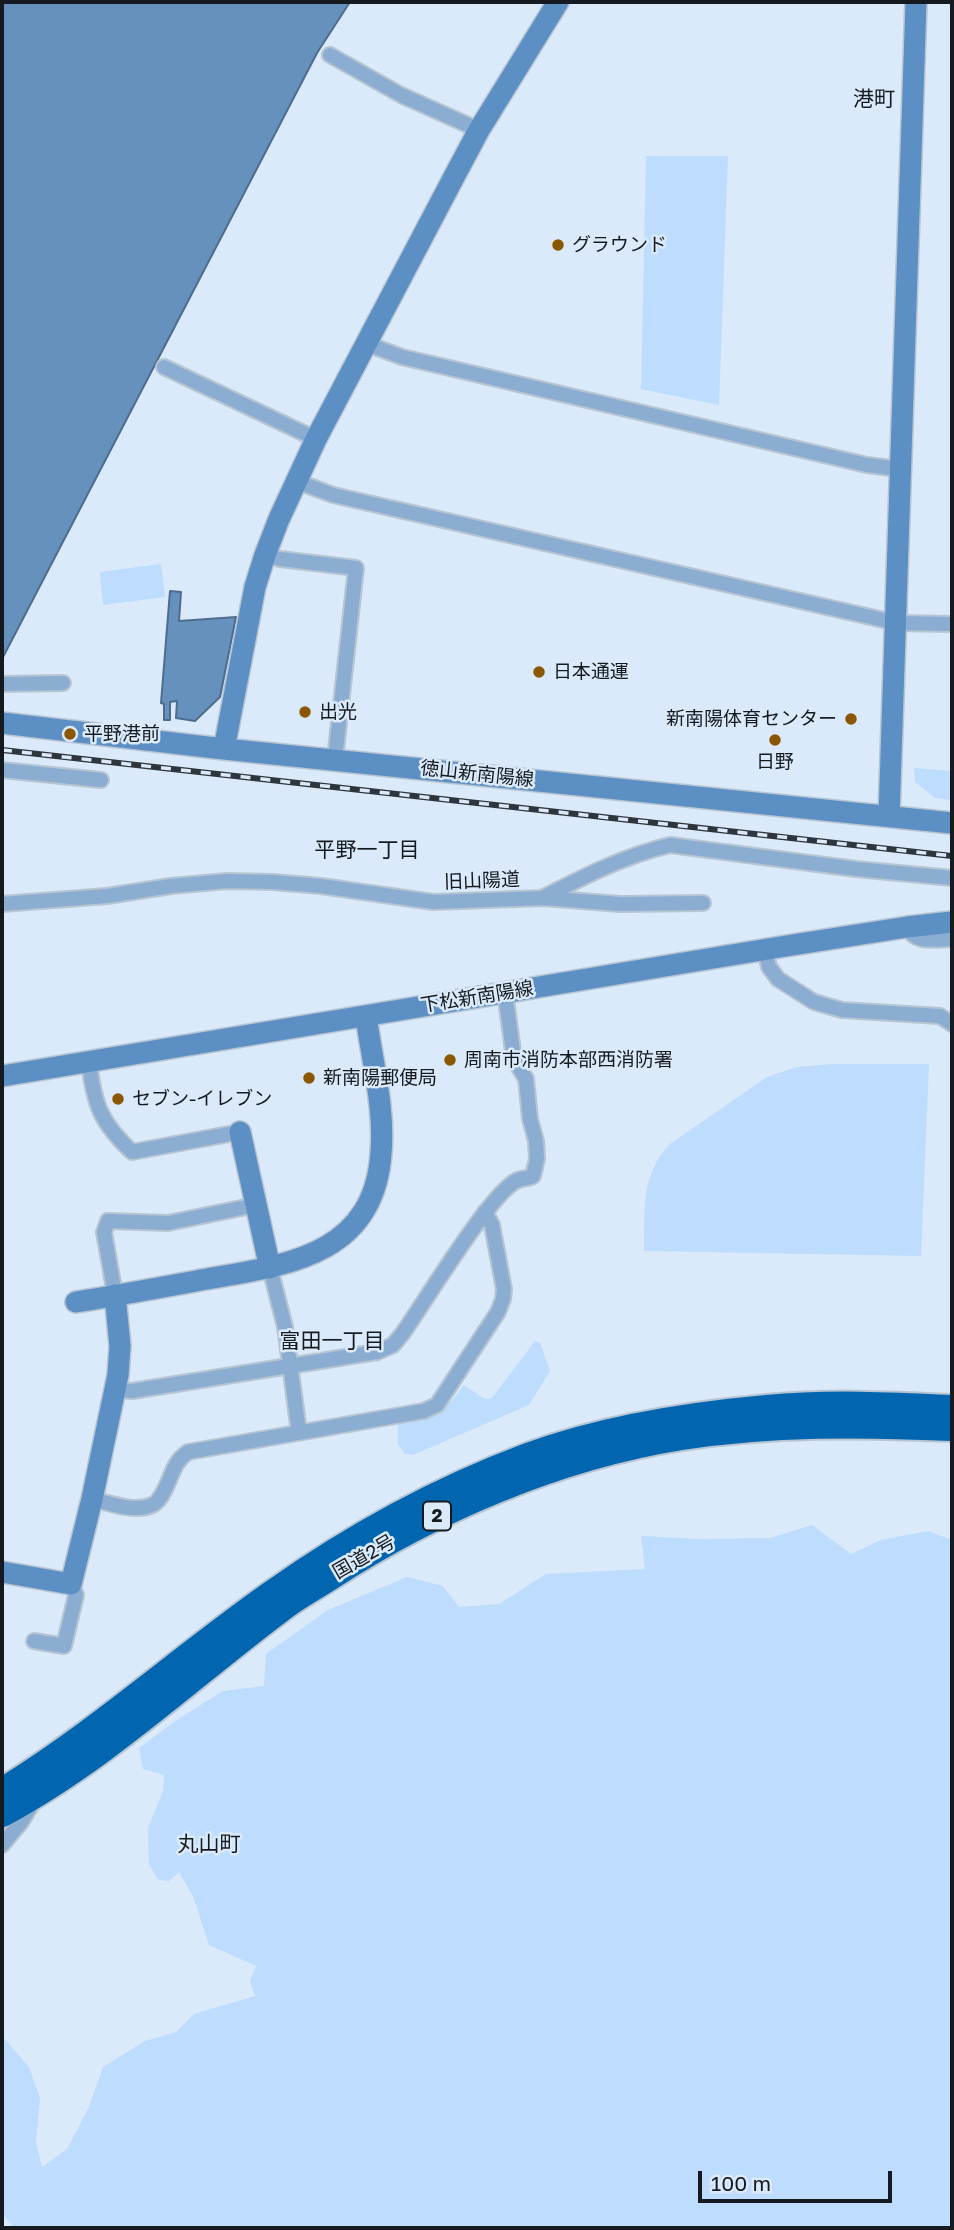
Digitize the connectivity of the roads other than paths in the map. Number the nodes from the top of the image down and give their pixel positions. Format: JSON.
{"nodes":[{"id":1,"x":558,"y":2,"type":"edge"},
{"id":2,"x":916,"y":2,"type":"edge"},
{"id":3,"x":330,"y":55,"type":"dead end"},
{"id":4,"x":480,"y":130,"type":"junction"},
{"id":5,"x":367,"y":344,"type":"junction"},
{"id":6,"x":164,"y":367,"type":"dead end"},
{"id":7,"x":316,"y":439,"type":"junction"},
{"id":8,"x":900,"y":468,"type":"junction"},
{"id":9,"x":296,"y":481,"type":"junction"},
{"id":10,"x":265,"y":555,"type":"junction"},
{"id":11,"x":897,"y":623,"type":"junction"},
{"id":12,"x":952,"y":624,"type":"edge"},
{"id":13,"x":63,"y":683,"type":"dead end"},
{"id":14,"x":2,"y":684,"type":"edge"},
{"id":15,"x":2,"y":723,"type":"edge"},
{"id":16,"x":224,"y":749,"type":"junction"},
{"id":17,"x":335,"y":760,"type":"junction"},
{"id":18,"x":2,"y":770,"type":"edge"},
{"id":19,"x":101,"y":780,"type":"dead end"},
{"id":20,"x":889,"y":816,"type":"junction"},
{"id":21,"x":952,"y":822,"type":"edge"},
{"id":22,"x":952,"y":878,"type":"edge"},
{"id":23,"x":543,"y":898,"type":"junction"},
{"id":24,"x":703,"y":903,"type":"dead end"},
{"id":25,"x":2,"y":904,"type":"edge"},
{"id":26,"x":952,"y":922,"type":"edge"},
{"id":27,"x":907,"y":927,"type":"junction"},
{"id":28,"x":952,"y":939,"type":"edge"},
{"id":29,"x":765,"y":950,"type":"junction"},
{"id":30,"x":505,"y":992,"type":"junction"},
{"id":31,"x":366,"y":1016,"type":"junction"},
{"id":32,"x":952,"y":1024,"type":"edge"},
{"id":33,"x":89,"y":1062,"type":"junction"},
{"id":34,"x":2,"y":1076,"type":"edge"},
{"id":35,"x":240,"y":1132,"type":"joint"},
{"id":36,"x":257,"y":1205,"type":"junction"},
{"id":37,"x":485,"y":1212,"type":"junction"},
{"id":38,"x":270,"y":1268,"type":"junction"},
{"id":39,"x":115,"y":1295,"type":"junction"},
{"id":40,"x":76,"y":1302,"type":"dead end"},
{"id":41,"x":290,"y":1366,"type":"junction"},
{"id":42,"x":116,"y":1390,"type":"junction"},
{"id":43,"x":952,"y":1408,"type":"edge"},
{"id":44,"x":952,"y":1428,"type":"edge"},
{"id":45,"x":299,"y":1432,"type":"junction"},
{"id":46,"x":92,"y":1499,"type":"junction"},
{"id":47,"x":2,"y":1572,"type":"edge"},
{"id":48,"x":71,"y":1584,"type":"junction"},
{"id":49,"x":34,"y":1641,"type":"dead end"},
{"id":50,"x":2,"y":1791,"type":"edge"},
{"id":51,"x":38,"y":1795,"type":"junction"},
{"id":52,"x":2,"y":1814,"type":"edge"},
{"id":53,"x":2,"y":1846,"type":"edge"}],
"edges":[{"from":1,"to":4,"type":"street"},
{"from":2,"to":8,"type":"street"},
{"from":3,"to":4,"type":"street"},
{"from":4,"to":5,"type":"street"},
{"from":5,"to":7,"type":"street"},
{"from":5,"to":8,"type":"street"},
{"from":6,"to":7,"type":"street"},
{"from":7,"to":9,"type":"street"},
{"from":8,"to":11,"type":"street"},
{"from":9,"to":10,"type":"street"},
{"from":9,"to":11,"type":"street"},
{"from":10,"to":16,"type":"street"},
{"from":10,"to":17,"type":"street"},
{"from":11,"to":12,"type":"street"},
{"from":11,"to":20,"type":"street"},
{"from":13,"to":14,"type":"street"},
{"from":15,"to":16,"type":"street","name":"徳山新南陽線"},
{"from":16,"to":17,"type":"street","name":"徳山新南陽線"},
{"from":17,"to":20,"type":"street","name":"徳山新南陽線"},
{"from":18,"to":19,"type":"street"},
{"from":20,"to":21,"type":"street","name":"徳山新南陽線"},
{"from":22,"to":23,"type":"street","name":"旧山陽道"},
{"from":23,"to":24,"type":"street"},
{"from":23,"to":25,"type":"street","name":"旧山陽道"},
{"from":26,"to":27,"type":"street","name":"下松新南陽線"},
{"from":27,"to":28,"type":"street"},
{"from":27,"to":29,"type":"street","name":"下松新南陽線"},
{"from":29,"to":30,"type":"street","name":"下松新南陽線"},
{"from":29,"to":32,"type":"street"},
{"from":30,"to":31,"type":"street","name":"下松新南陽線"},
{"from":30,"to":37,"type":"street"},
{"from":31,"to":33,"type":"street","name":"下松新南陽線"},
{"from":31,"to":38,"type":"street"},
{"from":33,"to":34,"type":"street","name":"下松新南陽線"},
{"from":33,"to":35,"type":"street"},
{"from":35,"to":36,"type":"street"},
{"from":36,"to":38,"type":"street"},
{"from":36,"to":39,"type":"street"},
{"from":37,"to":41,"type":"street"},
{"from":37,"to":45,"type":"street"},
{"from":38,"to":39,"type":"street"},
{"from":38,"to":41,"type":"street"},
{"from":39,"to":40,"type":"street"},
{"from":39,"to":42,"type":"street"},
{"from":41,"to":42,"type":"street"},
{"from":41,"to":45,"type":"street"},
{"from":42,"to":46,"type":"street"},
{"from":43,"to":50,"type":"highway","name":"国道2号","number":"2"},
{"from":44,"to":51,"type":"highway","name":"国道2号","number":"2"},
{"from":45,"to":46,"type":"street"},
{"from":46,"to":48,"type":"street"},
{"from":47,"to":48,"type":"street"},
{"from":48,"to":49,"type":"street"},
{"from":51,"to":52,"type":"highway","name":"国道2号","number":"2"},
{"from":51,"to":53,"type":"street"}]}
